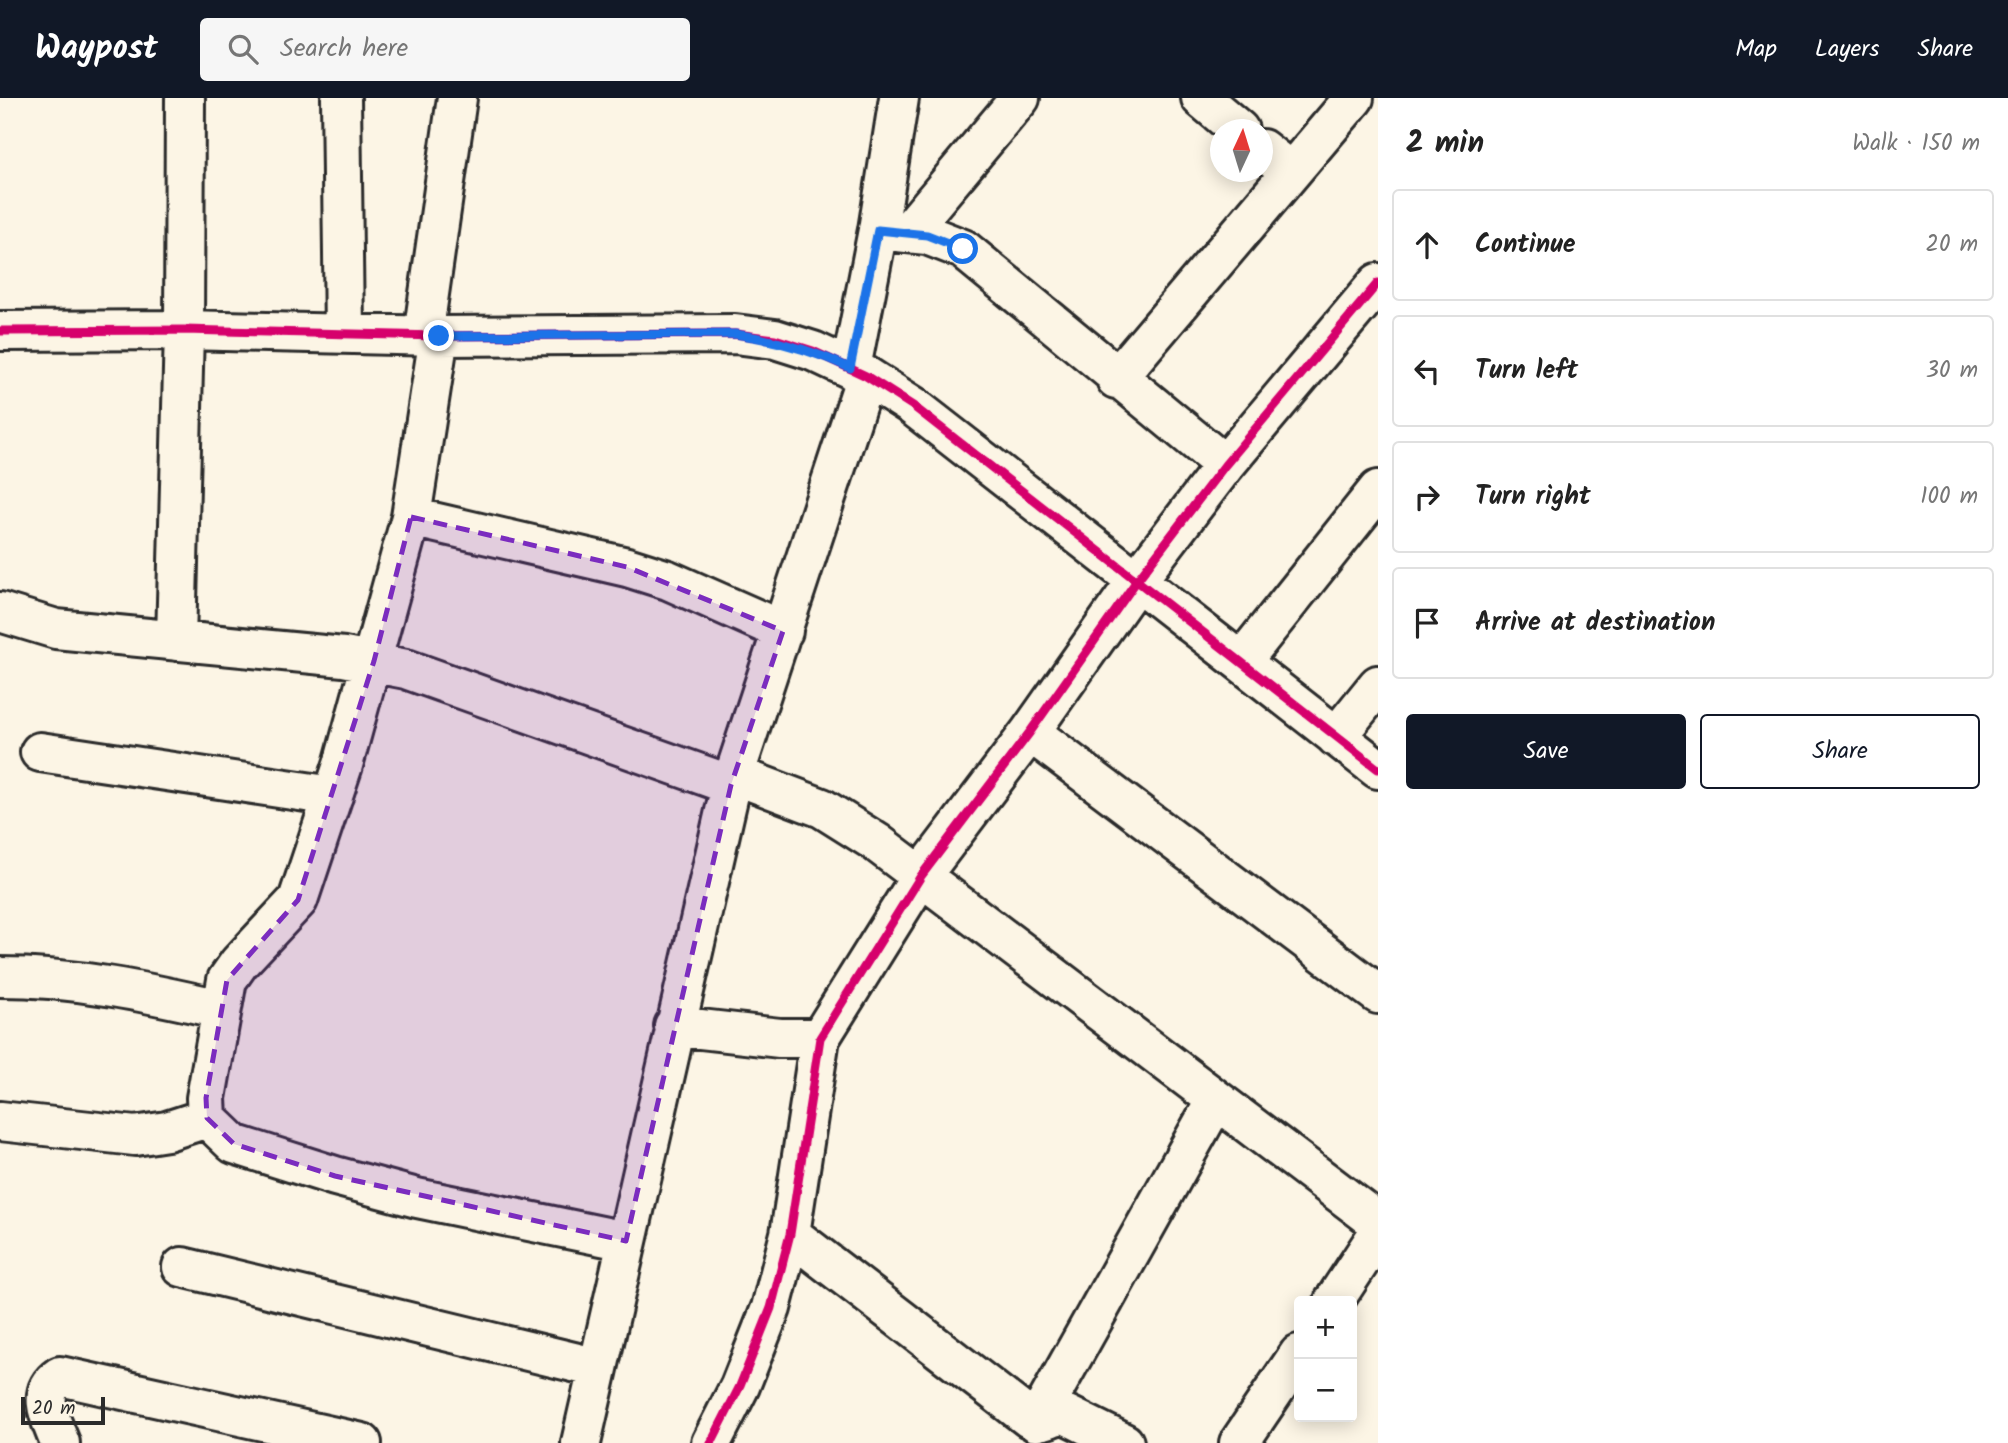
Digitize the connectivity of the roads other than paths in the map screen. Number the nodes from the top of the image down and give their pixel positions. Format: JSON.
{"nodes":[{"id":1,"x":185,"y":98,"type":"edge"},
{"id":2,"x":341,"y":98,"type":"edge"},
{"id":3,"x":457,"y":98,"type":"edge"},
{"id":4,"x":899,"y":98,"type":"edge"},
{"id":5,"x":1020,"y":98,"type":"edge"},
{"id":6,"x":1201,"y":98,"type":"edge"},
{"id":7,"x":1354,"y":98,"type":"edge"},
{"id":8,"x":1226,"y":119,"type":"edge"},
{"id":9,"x":1273,"y":158,"type":"edge"},
{"id":10,"x":1291,"y":173,"type":"junction"},
{"id":11,"x":893,"y":231,"type":"junction"},
{"id":12,"x":1378,"y":283,"type":"edge"},
{"id":13,"x":184,"y":330,"type":"junction"},
{"id":14,"x":0,"y":331,"type":"edge"},
{"id":15,"x":344,"y":332,"type":"junction"},
{"id":16,"x":431,"y":336,"type":"junction"},
{"id":17,"x":858,"y":372,"type":"junction"},
{"id":18,"x":1116,"y":379,"type":"junction"},
{"id":19,"x":1225,"y":466,"type":"junction"},
{"id":20,"x":1378,"y":490,"type":"edge"},
{"id":21,"x":411,"y":517,"type":"junction"},
{"id":22,"x":1138,"y":579,"type":"junction"},
{"id":23,"x":0,"y":612,"type":"edge"},
{"id":24,"x":782,"y":631,"type":"junction"},
{"id":25,"x":176,"y":641,"type":"junction"},
{"id":26,"x":374,"y":662,"type":"junction"},
{"id":27,"x":1241,"y":662,"type":"junction"},
{"id":28,"x":1378,"y":685,"type":"edge"},
{"id":29,"x":1030,"y":732,"type":"junction"},
{"id":30,"x":1336,"y":737,"type":"junction"},
{"id":31,"x":40,"y":752,"type":"dead end"},
{"id":32,"x":1378,"y":769,"type":"edge"},
{"id":33,"x":733,"y":780,"type":"junction"},
{"id":34,"x":333,"y":796,"type":"junction"},
{"id":35,"x":921,"y":876,"type":"junction"},
{"id":36,"x":0,"y":977,"type":"edge"},
{"id":37,"x":1378,"y":994,"type":"edge"},
{"id":38,"x":220,"y":1009,"type":"junction"},
{"id":39,"x":674,"y":1026,"type":"junction"},
{"id":40,"x":820,"y":1038,"type":"junction"},
{"id":41,"x":1216,"y":1100,"type":"junction"},
{"id":42,"x":207,"y":1118,"type":"junction"},
{"id":43,"x":0,"y":1121,"type":"edge"},
{"id":44,"x":790,"y":1234,"type":"junction"},
{"id":45,"x":1376,"y":1240,"type":"edge"},
{"id":46,"x":626,"y":1241,"type":"junction"},
{"id":47,"x":182,"y":1267,"type":"dead end"},
{"id":48,"x":1337,"y":1296,"type":"edge"},
{"id":49,"x":1296,"y":1359,"type":"edge"},
{"id":50,"x":598,"y":1368,"type":"junction"},
{"id":51,"x":1036,"y":1422,"type":"junction"},
{"id":52,"x":60,"y":1443,"type":"edge"},
{"id":53,"x":362,"y":1443,"type":"edge"},
{"id":54,"x":581,"y":1443,"type":"edge"},
{"id":55,"x":711,"y":1443,"type":"edge"},
{"id":56,"x":1124,"y":1443,"type":"edge"},
{"id":57,"x":1239,"y":1443,"type":"edge"}],
"edges":[{"from":1,"to":13,"type":"street"},
{"from":2,"to":15,"type":"street"},
{"from":3,"to":16,"type":"street"},
{"from":4,"to":11,"type":"street"},
{"from":5,"to":11,"type":"street"},
{"from":6,"to":8,"type":"street"},
{"from":7,"to":10,"type":"street"},
{"from":9,"to":10,"type":"street"},
{"from":10,"to":18,"type":"street"},
{"from":11,"to":17,"type":"street"},
{"from":11,"to":18,"type":"street"},
{"from":12,"to":19,"type":"street"},
{"from":13,"to":14,"type":"street"},
{"from":13,"to":15,"type":"street"},
{"from":13,"to":25,"type":"street"},
{"from":15,"to":16,"type":"street"},
{"from":16,"to":17,"type":"street"},
{"from":16,"to":21,"type":"street"},
{"from":17,"to":22,"type":"street"},
{"from":17,"to":24,"type":"street"},
{"from":18,"to":19,"type":"street"},
{"from":19,"to":22,"type":"street"},
{"from":20,"to":27,"type":"street"},
{"from":21,"to":24,"type":"street"},
{"from":21,"to":26,"type":"street"},
{"from":22,"to":27,"type":"street"},
{"from":22,"to":29,"type":"street"},
{"from":23,"to":25,"type":"street"},
{"from":24,"to":33,"type":"street"},
{"from":25,"to":26,"type":"street"},
{"from":26,"to":33,"type":"street"},
{"from":26,"to":34,"type":"street"},
{"from":27,"to":30,"type":"street"},
{"from":28,"to":30,"type":"street"},
{"from":29,"to":35,"type":"street"},
{"from":29,"to":37,"type":"street"},
{"from":30,"to":32,"type":"street"},
{"from":31,"to":34,"type":"street"},
{"from":33,"to":35,"type":"street"},
{"from":33,"to":39,"type":"street"},
{"from":34,"to":38,"type":"street"},
{"from":35,"to":40,"type":"street"},
{"from":35,"to":41,"type":"street"},
{"from":36,"to":38,"type":"street"},
{"from":38,"to":42,"type":"street"},
{"from":39,"to":40,"type":"street"},
{"from":39,"to":46,"type":"street"},
{"from":40,"to":44,"type":"street"},
{"from":41,"to":45,"type":"street"},
{"from":41,"to":51,"type":"street"},
{"from":42,"to":43,"type":"street"},
{"from":42,"to":46,"type":"street"},
{"from":44,"to":51,"type":"street"},
{"from":44,"to":55,"type":"street"},
{"from":45,"to":48,"type":"street"},
{"from":46,"to":50,"type":"street"},
{"from":47,"to":50,"type":"street"},
{"from":49,"to":57,"type":"street"},
{"from":50,"to":54,"type":"street"},
{"from":51,"to":56,"type":"street"},
{"from":52,"to":53,"type":"street"}]}
